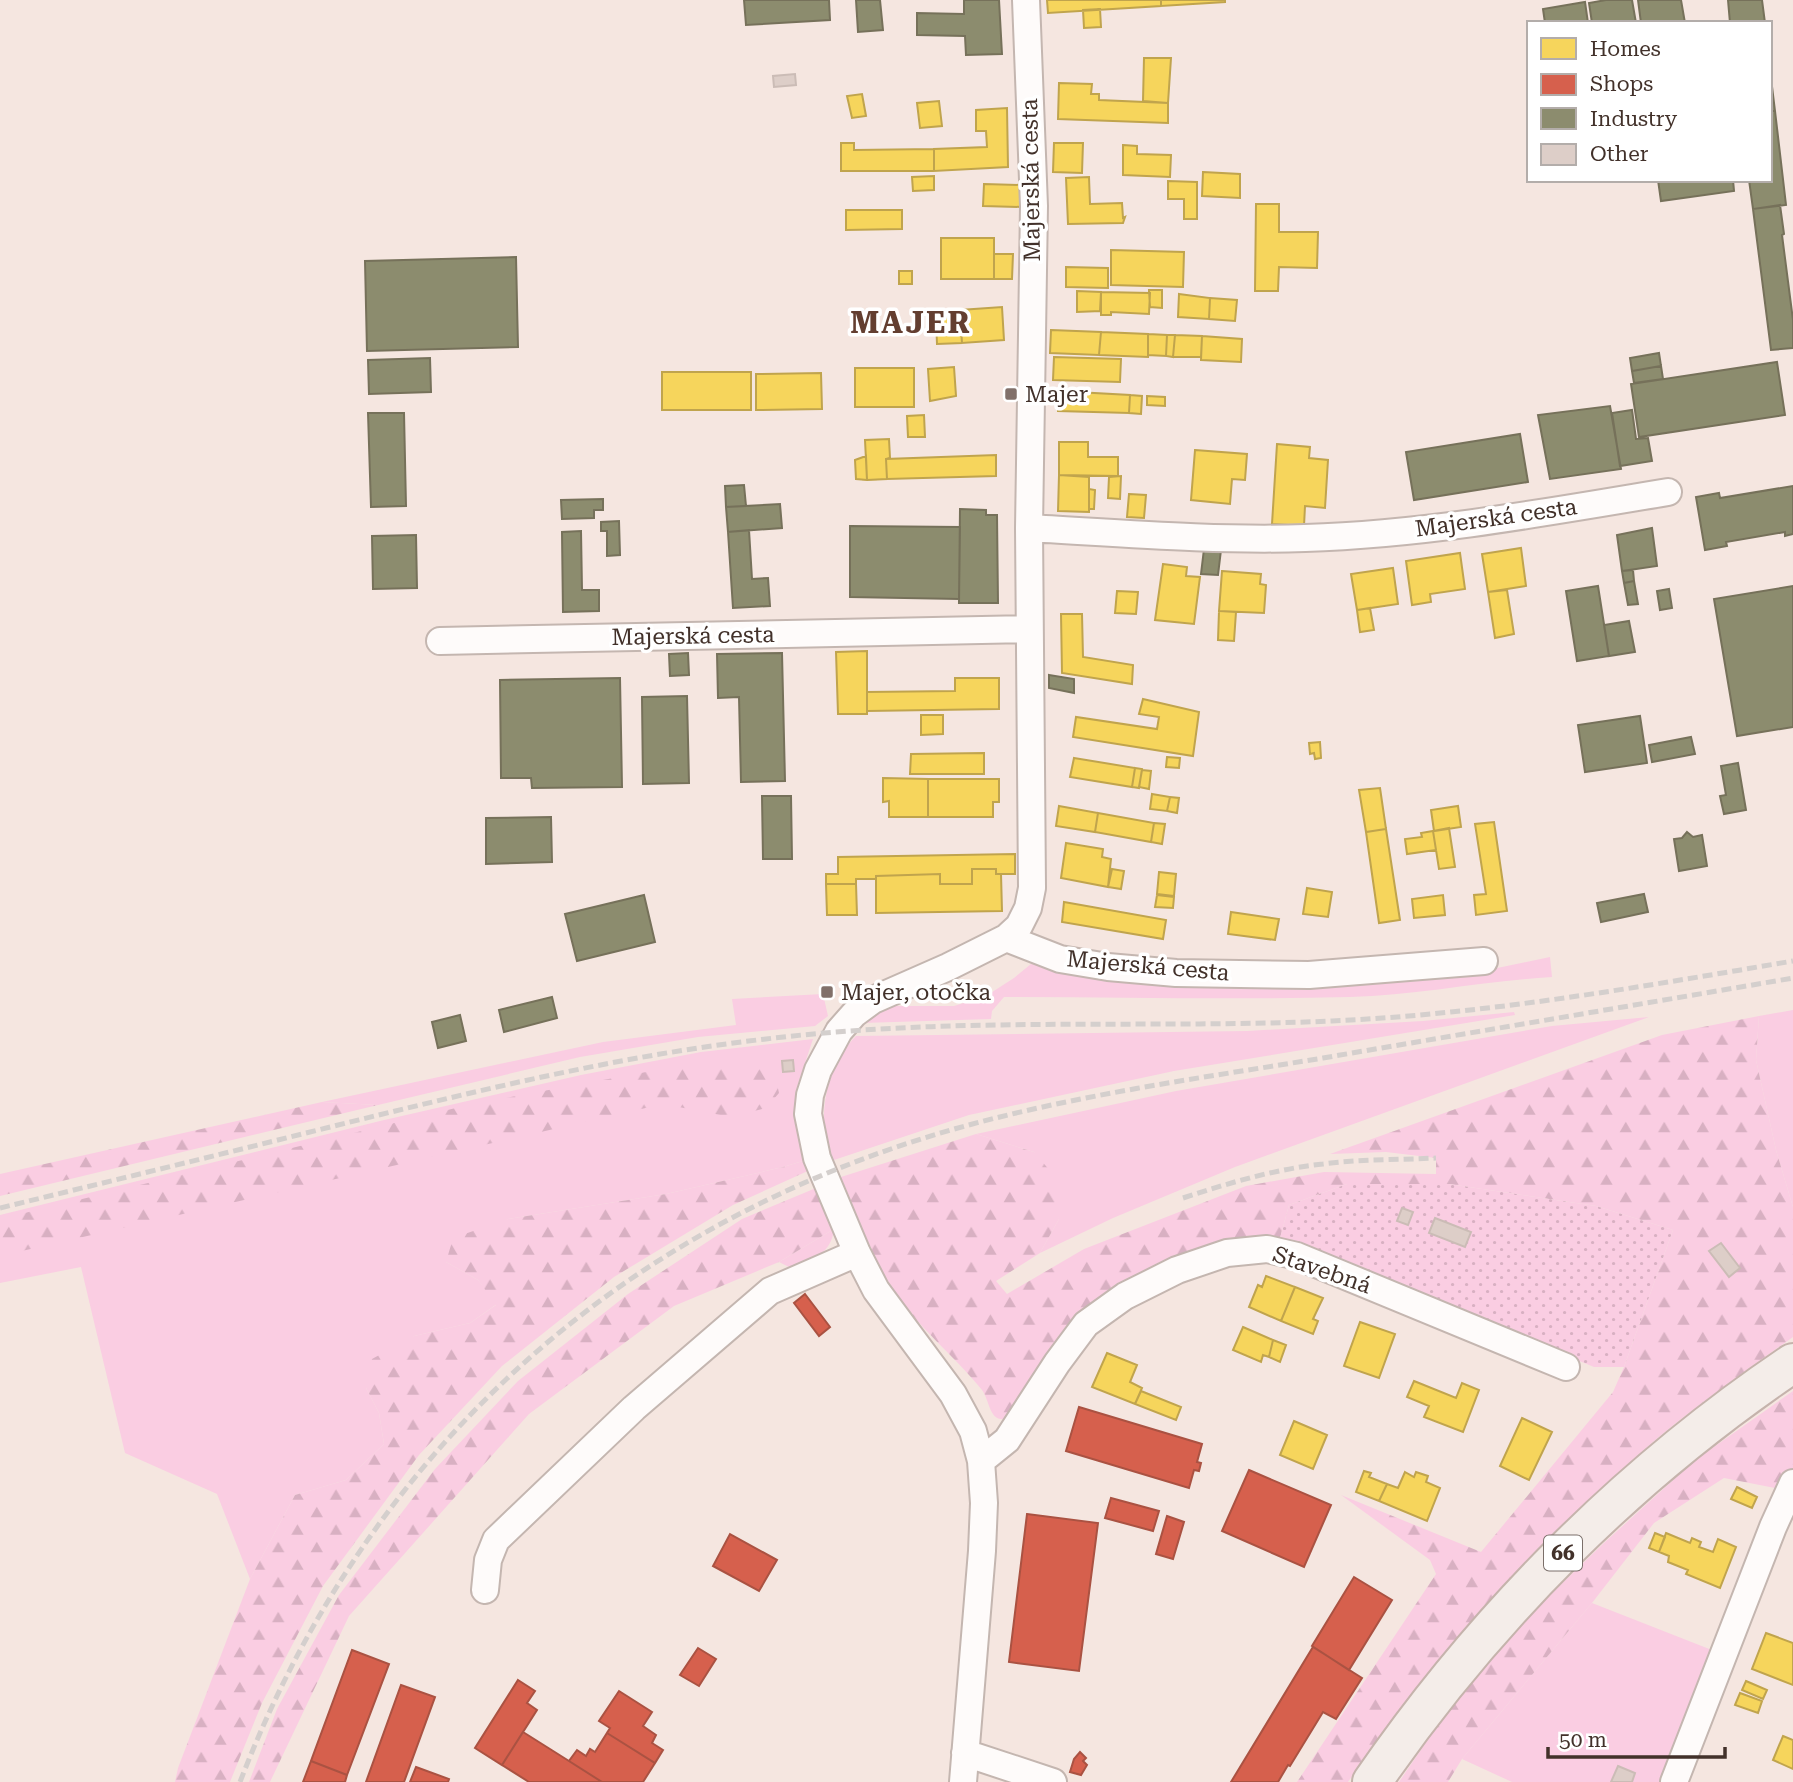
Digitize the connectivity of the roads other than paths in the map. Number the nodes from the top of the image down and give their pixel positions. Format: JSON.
{"nodes":[{"id":1,"x":1026,"y":0,"type":"edge"},
{"id":2,"x":1668,"y":492,"type":"dead end"},
{"id":3,"x":1029,"y":528,"type":"junction"},
{"id":4,"x":1029,"y":629,"type":"junction"},
{"id":5,"x":440,"y":641,"type":"dead end"},
{"id":6,"x":1006,"y":938,"type":"junction"},
{"id":7,"x":1484,"y":961,"type":"dead end"},
{"id":8,"x":858,"y":1253,"type":"junction"},
{"id":9,"x":1793,"y":1363,"type":"edge"},
{"id":10,"x":1566,"y":1367,"type":"dead end"},
{"id":11,"x":981,"y":1461,"type":"junction"},
{"id":12,"x":1793,"y":1483,"type":"edge"},
{"id":13,"x":485,"y":1590,"type":"dead end"},
{"id":14,"x":965,"y":1753,"type":"junction"},
{"id":15,"x":963,"y":1782,"type":"edge"},
{"id":16,"x":1053,"y":1782,"type":"edge"},
{"id":17,"x":1372,"y":1782,"type":"edge"},
{"id":18,"x":1674,"y":1782,"type":"edge"}],
"edges":[{"from":1,"to":3,"type":"street","name":"Majerská cesta"},
{"from":2,"to":3,"type":"street","name":"Majerská cesta"},
{"from":3,"to":4,"type":"street","name":"Majerská cesta"},
{"from":4,"to":5,"type":"street","name":"Majerská cesta"},
{"from":4,"to":6,"type":"street","name":"Majerská cesta"},
{"from":6,"to":7,"type":"street","name":"Majerská cesta"},
{"from":6,"to":8,"type":"street"},
{"from":8,"to":11,"type":"street"},
{"from":8,"to":13,"type":"street"},
{"from":9,"to":17,"type":"main road","number":"66"},
{"from":10,"to":11,"type":"street","name":"Stavebná"},
{"from":11,"to":14,"type":"street"},
{"from":12,"to":18,"type":"street"},
{"from":14,"to":15,"type":"street"},
{"from":14,"to":16,"type":"street"}]}
